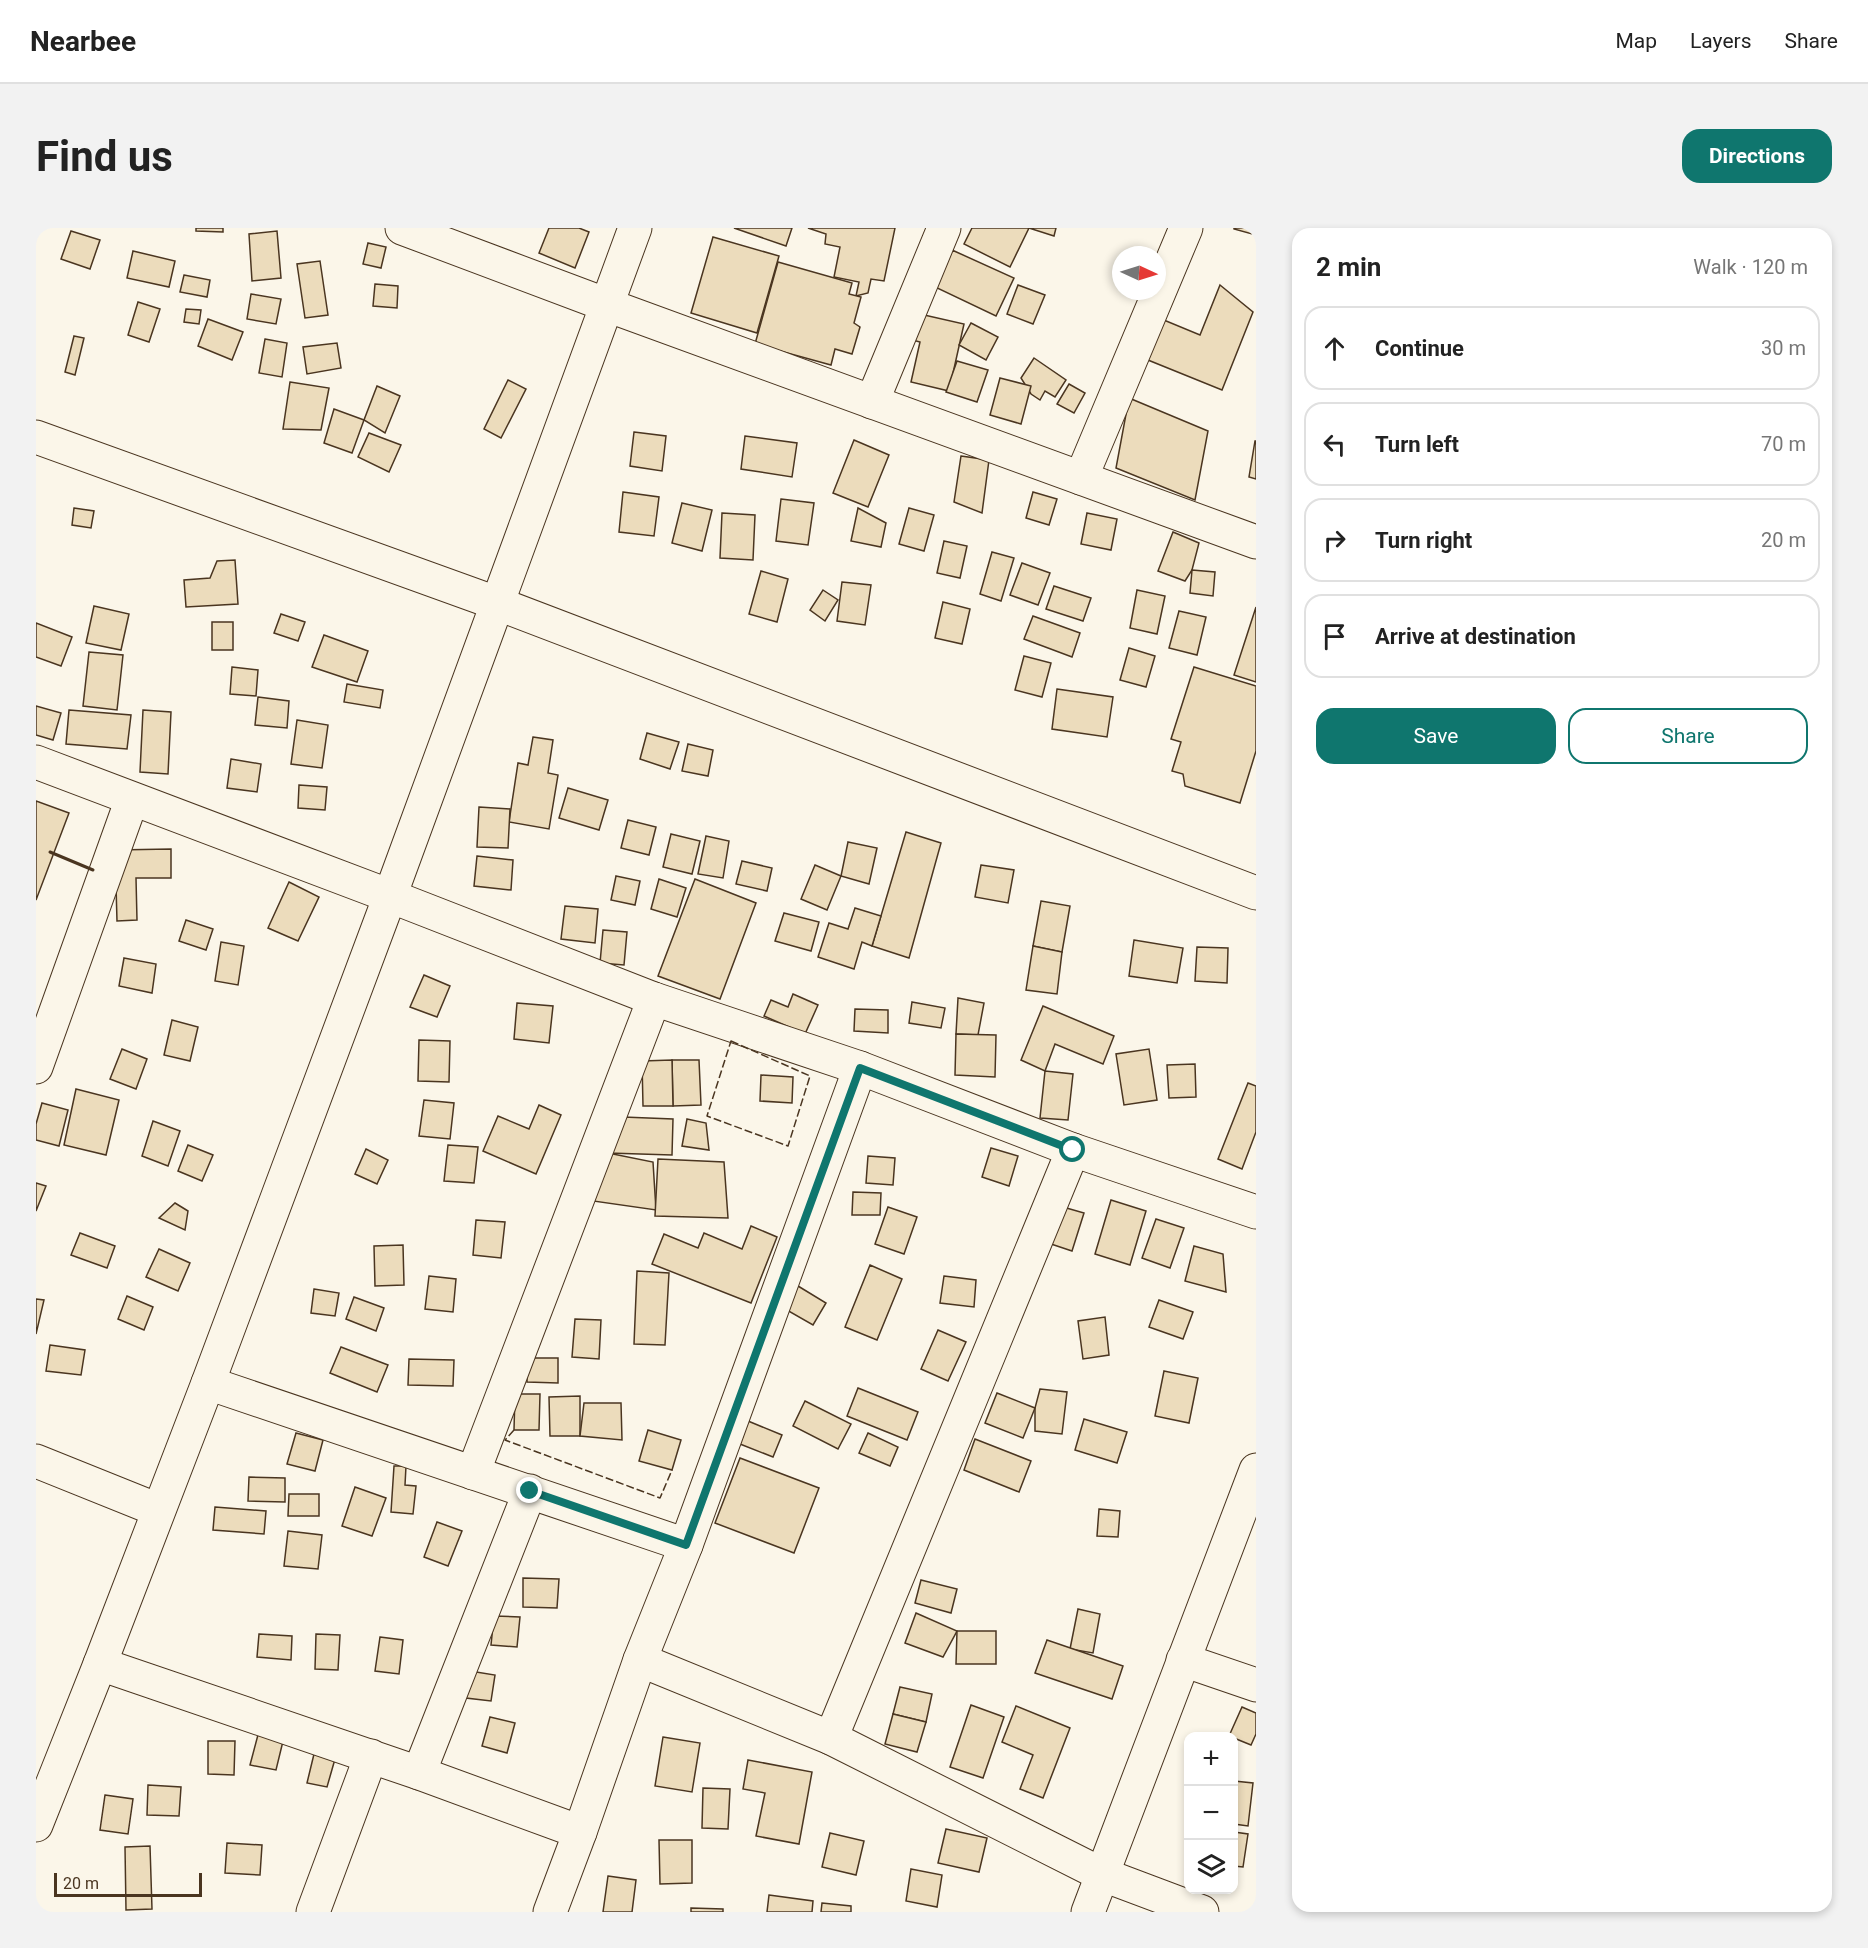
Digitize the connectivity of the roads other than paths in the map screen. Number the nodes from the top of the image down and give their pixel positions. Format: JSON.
{"nodes":[{"id":1,"x":402,"y":228,"type":"edge"},
{"id":2,"x":635,"y":228,"type":"edge"},
{"id":3,"x":944,"y":228,"type":"edge"},
{"id":4,"x":1186,"y":228,"type":"edge"},
{"id":5,"x":607,"y":305,"type":"junction"},
{"id":6,"x":872,"y":402,"type":"junction"},
{"id":7,"x":36,"y":437,"type":"edge"},
{"id":8,"x":1081,"y":478,"type":"junction"},
{"id":9,"x":1256,"y":542,"type":"edge"},
{"id":10,"x":496,"y":603,"type":"junction"},
{"id":11,"x":36,"y":762,"type":"edge"},
{"id":12,"x":132,"y":799,"type":"junction"},
{"id":13,"x":1256,"y":893,"type":"edge"},
{"id":14,"x":390,"y":896,"type":"junction"},
{"id":15,"x":654,"y":999,"type":"junction"},
{"id":16,"x":36,"y":1067,"type":"edge"},
{"id":17,"x":860,"y":1068,"type":"junction"},
{"id":18,"x":1073,"y":1150,"type":"junction"},
{"id":19,"x":1256,"y":1212,"type":"edge"},
{"id":20,"x":208,"y":1383,"type":"junction"},
{"id":21,"x":36,"y":1461,"type":"edge"},
{"id":22,"x":1256,"y":1470,"type":"edge"},
{"id":23,"x":473,"y":1473,"type":"junction"},
{"id":24,"x":530,"y":1491,"type":"junction"},
{"id":25,"x":158,"y":1510,"type":"junction"},
{"id":26,"x":686,"y":1545,"type":"junction"},
{"id":27,"x":640,"y":1660,"type":"junction"},
{"id":28,"x":1183,"y":1660,"type":"junction"},
{"id":29,"x":100,"y":1664,"type":"junction"},
{"id":30,"x":1256,"y":1685,"type":"edge"},
{"id":31,"x":831,"y":1738,"type":"junction"},
{"id":32,"x":371,"y":1756,"type":"junction"},
{"id":33,"x":45,"y":1770,"type":"edge"},
{"id":34,"x":419,"y":1773,"type":"junction"},
{"id":35,"x":36,"y":1825,"type":"edge"},
{"id":36,"x":580,"y":1832,"type":"junction"},
{"id":37,"x":1101,"y":1874,"type":"junction"},
{"id":38,"x":313,"y":1912,"type":"edge"},
{"id":39,"x":550,"y":1912,"type":"edge"},
{"id":40,"x":1088,"y":1912,"type":"edge"},
{"id":41,"x":1202,"y":1912,"type":"edge"}],
"edges":[{"from":1,"to":5,"type":"street"},
{"from":2,"to":5,"type":"street"},
{"from":3,"to":6,"type":"street"},
{"from":4,"to":8,"type":"street"},
{"from":5,"to":6,"type":"street"},
{"from":5,"to":10,"type":"street"},
{"from":6,"to":8,"type":"street"},
{"from":7,"to":10,"type":"street"},
{"from":8,"to":9,"type":"street"},
{"from":10,"to":13,"type":"street"},
{"from":10,"to":14,"type":"street"},
{"from":11,"to":12,"type":"street"},
{"from":12,"to":14,"type":"street"},
{"from":12,"to":16,"type":"street"},
{"from":14,"to":15,"type":"street"},
{"from":14,"to":20,"type":"street"},
{"from":15,"to":17,"type":"street"},
{"from":15,"to":23,"type":"street"},
{"from":17,"to":18,"type":"street"},
{"from":17,"to":26,"type":"street"},
{"from":18,"to":19,"type":"street"},
{"from":18,"to":31,"type":"street"},
{"from":20,"to":23,"type":"street"},
{"from":20,"to":25,"type":"street"},
{"from":21,"to":25,"type":"street"},
{"from":22,"to":28,"type":"street"},
{"from":23,"to":24,"type":"street"},
{"from":24,"to":26,"type":"street"},
{"from":24,"to":34,"type":"street"},
{"from":25,"to":29,"type":"street"},
{"from":26,"to":27,"type":"street"},
{"from":27,"to":31,"type":"street"},
{"from":27,"to":36,"type":"street"},
{"from":28,"to":30,"type":"street"},
{"from":28,"to":37,"type":"street"},
{"from":29,"to":32,"type":"street"},
{"from":29,"to":33,"type":"street"},
{"from":31,"to":37,"type":"street"},
{"from":32,"to":34,"type":"street"},
{"from":32,"to":38,"type":"street"},
{"from":33,"to":35,"type":"street"},
{"from":34,"to":36,"type":"street"},
{"from":36,"to":39,"type":"street"},
{"from":37,"to":40,"type":"street"},
{"from":37,"to":41,"type":"street"}]}
